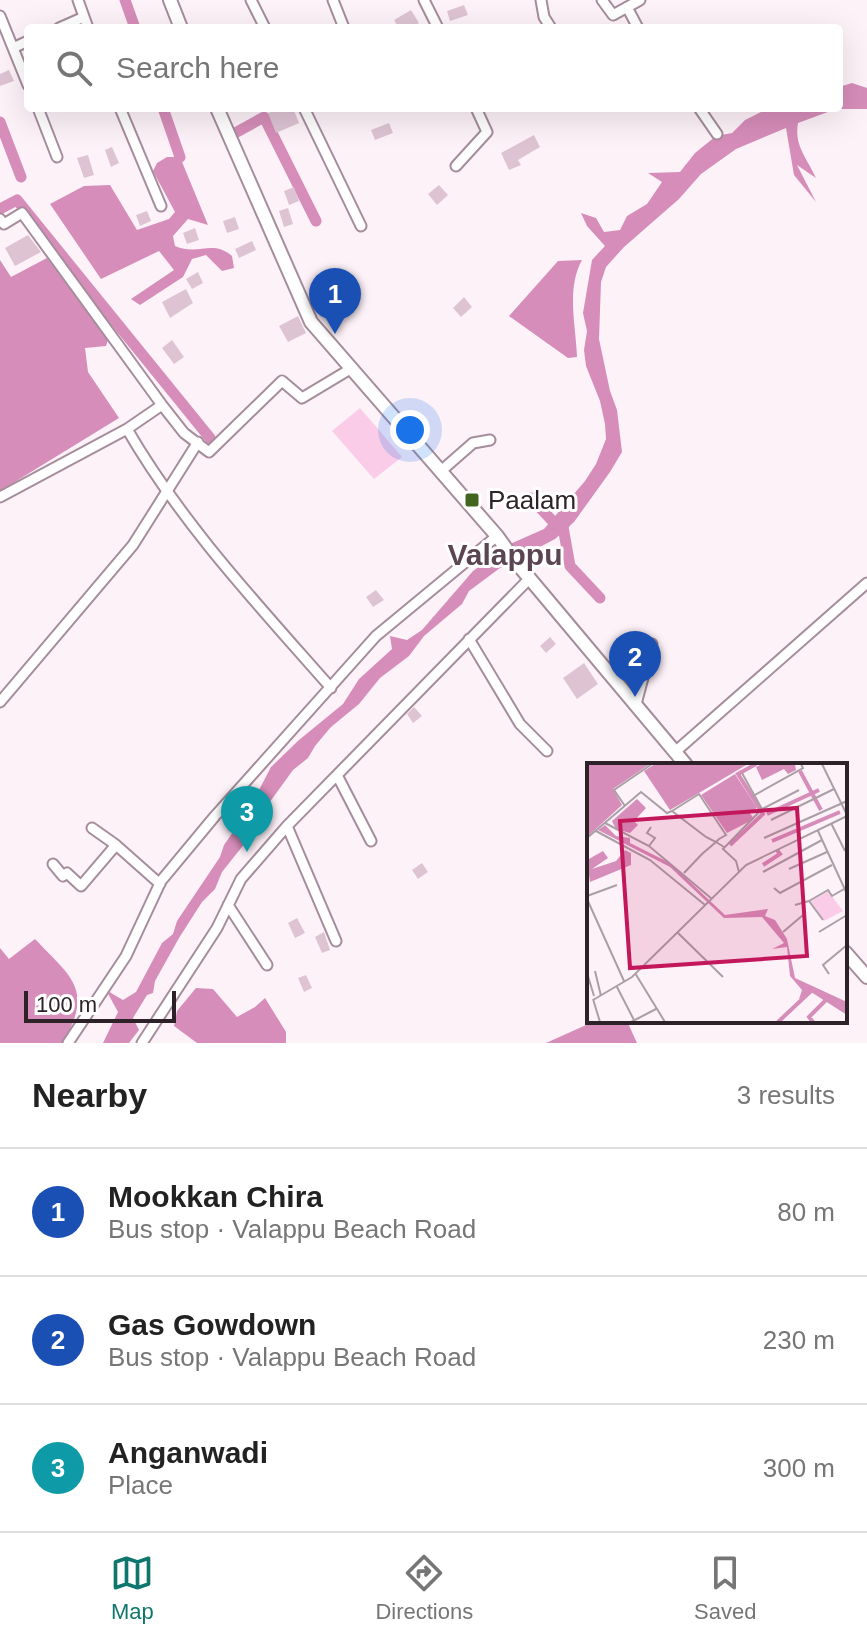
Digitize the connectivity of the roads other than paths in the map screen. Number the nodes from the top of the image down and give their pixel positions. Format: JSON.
{"nodes":[{"id":1,"x":78,"y":0,"type":"edge"},
{"id":2,"x":170,"y":0,"type":"edge"},
{"id":3,"x":251,"y":0,"type":"edge"},
{"id":4,"x":333,"y":0,"type":"edge"},
{"id":5,"x":424,"y":0,"type":"edge"},
{"id":6,"x":541,"y":0,"type":"edge"},
{"id":7,"x":602,"y":0,"type":"edge"},
{"id":8,"x":640,"y":0,"type":"edge"},
{"id":9,"x":627,"y":7,"type":"junction"},
{"id":10,"x":0,"y":16,"type":"edge"},
{"id":11,"x":84,"y":17,"type":"junction"},
{"id":12,"x":68,"y":24,"type":"edge"},
{"id":13,"x":87,"y":24,"type":"edge"},
{"id":14,"x":179,"y":24,"type":"edge"},
{"id":15,"x":263,"y":24,"type":"edge"},
{"id":16,"x":342,"y":24,"type":"edge"},
{"id":17,"x":436,"y":24,"type":"edge"},
{"id":18,"x":548,"y":24,"type":"edge"},
{"id":19,"x":636,"y":24,"type":"edge"},
{"id":20,"x":24,"y":42,"type":"edge"},
{"id":21,"x":12,"y":46,"type":"junction"},
{"id":22,"x":0,"y":47,"type":"edge"},
{"id":23,"x":24,"y":75,"type":"edge"},
{"id":24,"x":40,"y":112,"type":"edge"},
{"id":25,"x":122,"y":112,"type":"edge"},
{"id":26,"x":219,"y":112,"type":"edge"},
{"id":27,"x":306,"y":112,"type":"edge"},
{"id":28,"x":478,"y":112,"type":"edge"},
{"id":29,"x":702,"y":112,"type":"edge"},
{"id":30,"x":717,"y":134,"type":"dead end"},
{"id":31,"x":57,"y":157,"type":"dead end"},
{"id":32,"x":456,"y":166,"type":"dead end"},
{"id":33,"x":161,"y":206,"type":"dead end"},
{"id":34,"x":0,"y":219,"type":"edge"},
{"id":35,"x":361,"y":226,"type":"dead end"},
{"id":36,"x":352,"y":368,"type":"junction"},
{"id":37,"x":162,"y":405,"type":"junction"},
{"id":38,"x":127,"y":429,"type":"junction"},
{"id":39,"x":490,"y":440,"type":"dead end"},
{"id":40,"x":198,"y":442,"type":"junction"},
{"id":41,"x":441,"y":471,"type":"junction"},
{"id":42,"x":167,"y":491,"type":"junction"},
{"id":43,"x":0,"y":497,"type":"edge"},
{"id":44,"x":501,"y":542,"type":"junction"},
{"id":45,"x":530,"y":578,"type":"junction"},
{"id":46,"x":867,"y":583,"type":"edge"},
{"id":47,"x":469,"y":639,"type":"junction"},
{"id":48,"x":652,"y":644,"type":"dead end"},
{"id":49,"x":331,"y":688,"type":"junction"},
{"id":50,"x":0,"y":702,"type":"edge"},
{"id":51,"x":636,"y":704,"type":"junction"},
{"id":52,"x":547,"y":751,"type":"dead end"},
{"id":53,"x":675,"y":752,"type":"junction"},
{"id":54,"x":684,"y":763,"type":"edge"},
{"id":55,"x":337,"y":775,"type":"junction"},
{"id":56,"x":287,"y":826,"type":"junction"},
{"id":57,"x":92,"y":828,"type":"dead end"},
{"id":58,"x":371,"y":841,"type":"dead end"},
{"id":59,"x":116,"y":845,"type":"junction"},
{"id":60,"x":53,"y":864,"type":"dead end"},
{"id":61,"x":160,"y":884,"type":"junction"},
{"id":62,"x":228,"y":905,"type":"junction"},
{"id":63,"x":336,"y":941,"type":"dead end"},
{"id":64,"x":847,"y":954,"type":"edge"},
{"id":65,"x":267,"y":965,"type":"dead end"},
{"id":66,"x":867,"y":977,"type":"edge"},
{"id":67,"x":144,"y":1042,"type":"edge"},
{"id":68,"x":68,"y":1043,"type":"edge"}],
"edges":[{"from":1,"to":11,"type":"street"},
{"from":2,"to":14,"type":"main road"},
{"from":3,"to":15,"type":"street"},
{"from":4,"to":16,"type":"street"},
{"from":5,"to":17,"type":"street"},
{"from":6,"to":18,"type":"street"},
{"from":7,"to":9,"type":"street"},
{"from":8,"to":9,"type":"street"},
{"from":9,"to":19,"type":"street"},
{"from":10,"to":21,"type":"street"},
{"from":11,"to":12,"type":"street"},
{"from":11,"to":13,"type":"street"},
{"from":20,"to":21,"type":"street"},
{"from":21,"to":22,"type":"street"},
{"from":21,"to":23,"type":"street"},
{"from":24,"to":31,"type":"street"},
{"from":25,"to":33,"type":"street"},
{"from":26,"to":36,"type":"main road"},
{"from":27,"to":35,"type":"street"},
{"from":28,"to":32,"type":"street"},
{"from":29,"to":30,"type":"street"},
{"from":34,"to":37,"type":"street"},
{"from":36,"to":40,"type":"street"},
{"from":36,"to":41,"type":"main road"},
{"from":37,"to":38,"type":"street"},
{"from":37,"to":40,"type":"street"},
{"from":38,"to":42,"type":"street"},
{"from":38,"to":43,"type":"street"},
{"from":39,"to":41,"type":"street"},
{"from":40,"to":42,"type":"street"},
{"from":41,"to":44,"type":"main road"},
{"from":42,"to":49,"type":"street"},
{"from":42,"to":50,"type":"street"},
{"from":44,"to":45,"type":"main road"},
{"from":44,"to":49,"type":"street"},
{"from":45,"to":47,"type":"street"},
{"from":45,"to":51,"type":"main road"},
{"from":46,"to":53,"type":"street"},
{"from":47,"to":52,"type":"street"},
{"from":47,"to":55,"type":"street"},
{"from":48,"to":51,"type":"street"},
{"from":49,"to":61,"type":"street"},
{"from":51,"to":53,"type":"main road"},
{"from":53,"to":54,"type":"main road"},
{"from":55,"to":56,"type":"street"},
{"from":55,"to":58,"type":"street"},
{"from":56,"to":62,"type":"street"},
{"from":56,"to":63,"type":"street"},
{"from":57,"to":59,"type":"street"},
{"from":59,"to":60,"type":"street"},
{"from":59,"to":61,"type":"street"},
{"from":61,"to":68,"type":"street"},
{"from":62,"to":65,"type":"street"},
{"from":62,"to":67,"type":"street"},
{"from":64,"to":66,"type":"main road"}]}
